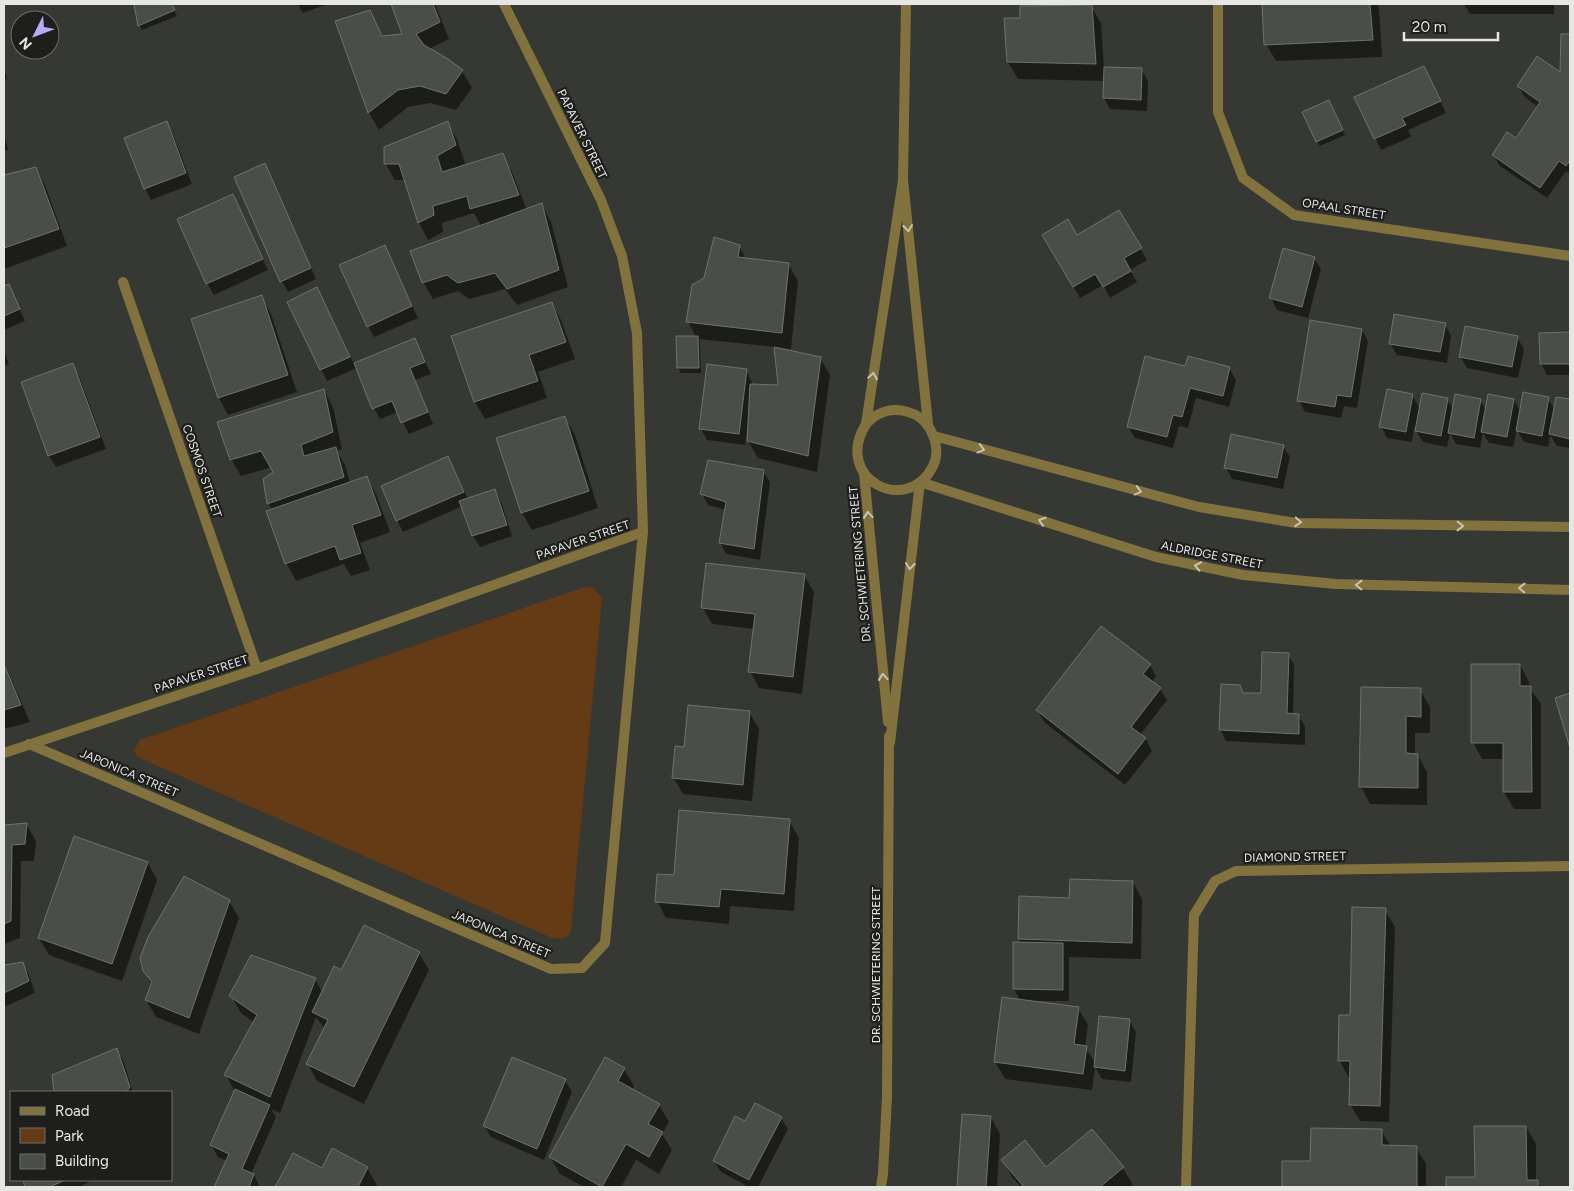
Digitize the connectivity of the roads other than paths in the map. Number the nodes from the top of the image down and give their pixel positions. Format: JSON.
{"nodes":[{"id":1,"x":504,"y":4,"type":"edge"},
{"id":2,"x":906,"y":4,"type":"edge"},
{"id":3,"x":1218,"y":4,"type":"edge"},
{"id":4,"x":903,"y":180,"type":"junction"},
{"id":5,"x":1570,"y":256,"type":"edge"},
{"id":6,"x":123,"y":282,"type":"dead end"},
{"id":7,"x":866,"y":424,"type":"junction"},
{"id":8,"x":928,"y":424,"type":"junction"},
{"id":9,"x":934,"y":436,"type":"junction"},
{"id":10,"x":864,"y":473,"type":"junction"},
{"id":11,"x":920,"y":482,"type":"junction"},
{"id":12,"x":1570,"y":528,"type":"edge"},
{"id":13,"x":643,"y":532,"type":"junction"},
{"id":14,"x":1570,"y":590,"type":"edge"},
{"id":15,"x":257,"y":669,"type":"junction"},
{"id":16,"x":890,"y":743,"type":"junction"},
{"id":17,"x":29,"y":744,"type":"junction"},
{"id":18,"x":4,"y":753,"type":"edge"},
{"id":19,"x":1570,"y":866,"type":"edge"},
{"id":20,"x":881,"y":1187,"type":"edge"},
{"id":21,"x":1186,"y":1187,"type":"edge"}],
"edges":[{"from":1,"to":13,"type":"street","name":"PAPAVER STREET"},
{"from":2,"to":4,"type":"street"},
{"from":3,"to":5,"type":"street","name":"OPAAL STREET"},
{"from":7,"to":4,"type":"street","one_way":true},
{"from":4,"to":8,"type":"street","one_way":true},
{"from":6,"to":15,"type":"street","name":"COSMOS STREET"},
{"from":7,"to":8,"type":"street"},
{"from":7,"to":10,"type":"street"},
{"from":8,"to":9,"type":"street"},
{"from":9,"to":11,"type":"street"},
{"from":9,"to":12,"type":"street","one_way":true},
{"from":10,"to":11,"type":"street"},
{"from":16,"to":10,"type":"street","name":"DR. SCHWIETERING STREET","one_way":true},
{"from":14,"to":11,"type":"street","name":"ALDRIDGE STREET","one_way":true},
{"from":11,"to":16,"type":"street","name":"DR. SCHWIETERING STREET","one_way":true},
{"from":13,"to":15,"type":"street","name":"PAPAVER STREET"},
{"from":13,"to":17,"type":"street","name":"JAPONICA STREET"},
{"from":15,"to":17,"type":"street","name":"PAPAVER STREET"},
{"from":16,"to":20,"type":"street","name":"DR. SCHWIETERING STREET"},
{"from":17,"to":18,"type":"street","name":"PAPAVER STREET"},
{"from":19,"to":21,"type":"street","name":"DIAMOND STREET"}]}
